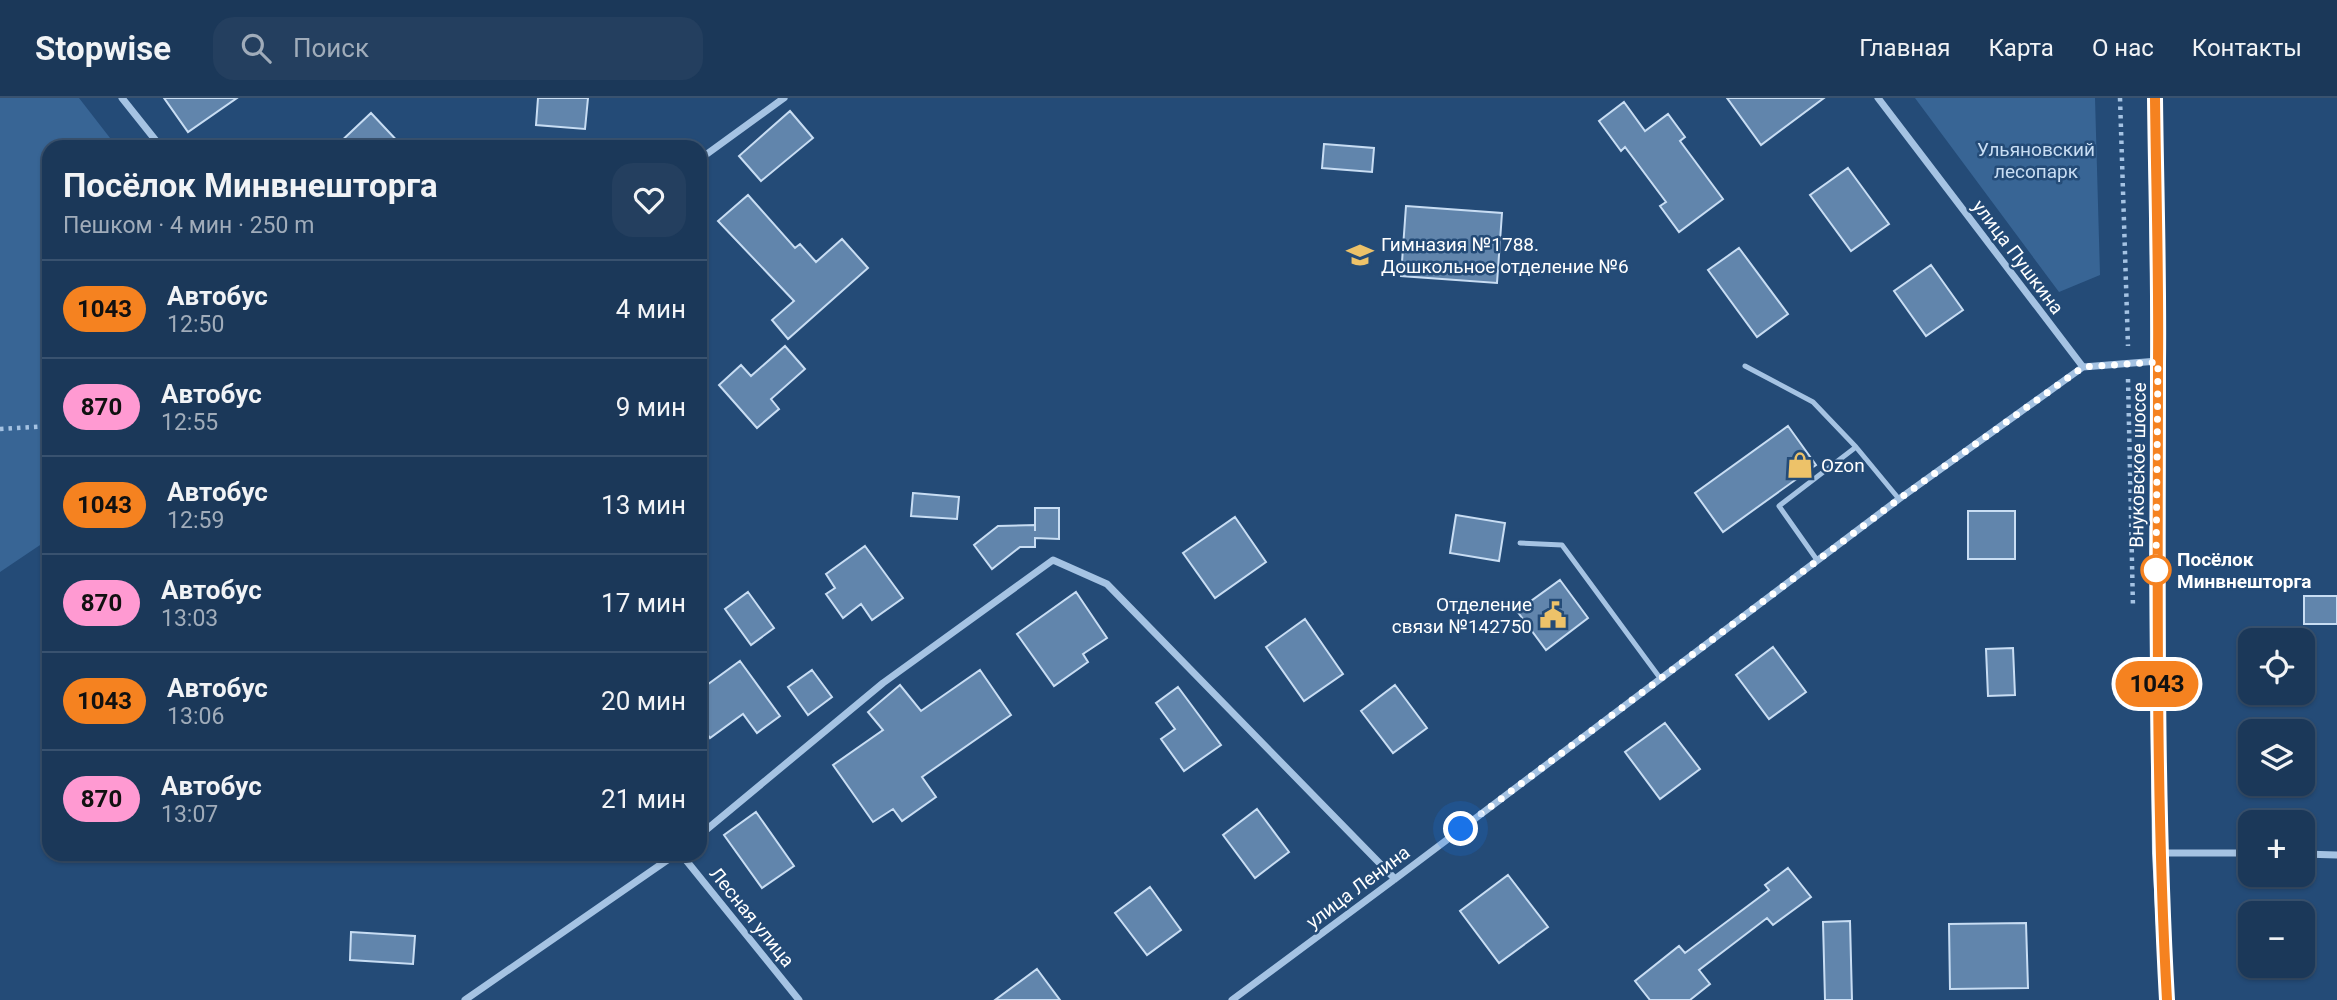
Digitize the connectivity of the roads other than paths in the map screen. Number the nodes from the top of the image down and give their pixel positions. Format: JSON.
{"nodes":[{"id":1,"x":122,"y":98,"type":"edge"},
{"id":2,"x":783,"y":98,"type":"edge"},
{"id":3,"x":1878,"y":98,"type":"edge"},
{"id":4,"x":2155,"y":98,"type":"edge"},
{"id":5,"x":155,"y":140,"type":"edge"},
{"id":6,"x":707,"y":154,"type":"edge"},
{"id":7,"x":2158,"y":362,"type":"junction"},
{"id":8,"x":1745,"y":366,"type":"dead end"},
{"id":9,"x":2083,"y":367,"type":"junction"},
{"id":10,"x":1856,"y":447,"type":"junction"},
{"id":11,"x":1899,"y":499,"type":"junction"},
{"id":12,"x":1520,"y":543,"type":"dead end"},
{"id":13,"x":1817,"y":560,"type":"junction"},
{"id":14,"x":1660,"y":678,"type":"junction"},
{"id":15,"x":707,"y":829,"type":"edge"},
{"id":16,"x":2159,"y":853,"type":"junction"},
{"id":17,"x":2238,"y":853,"type":"edge"},
{"id":18,"x":2315,"y":854,"type":"edge"},
{"id":19,"x":2337,"y":855,"type":"edge"},
{"id":20,"x":669,"y":861,"type":"edge"},
{"id":21,"x":685,"y":861,"type":"edge"},
{"id":22,"x":1395,"y":879,"type":"junction"},
{"id":23,"x":465,"y":1000,"type":"edge"},
{"id":24,"x":799,"y":1000,"type":"edge"},
{"id":25,"x":1231,"y":1000,"type":"edge"},
{"id":26,"x":2167,"y":1000,"type":"edge"}],
"edges":[{"from":1,"to":5,"type":"street"},
{"from":2,"to":6,"type":"street"},
{"from":3,"to":9,"type":"street","name":"улица Пушкина"},
{"from":4,"to":7,"type":"main road","name":"Внуковское шоссе"},
{"from":7,"to":9,"type":"street"},
{"from":7,"to":16,"type":"main road","name":"Внуковское шоссе"},
{"from":8,"to":10,"type":"lane"},
{"from":9,"to":11,"type":"street","name":"улица Ленина"},
{"from":10,"to":11,"type":"lane"},
{"from":10,"to":13,"type":"lane"},
{"from":11,"to":13,"type":"street","name":"улица Ленина"},
{"from":12,"to":14,"type":"lane"},
{"from":13,"to":14,"type":"street","name":"улица Ленина"},
{"from":14,"to":22,"type":"street","name":"улица Ленина"},
{"from":15,"to":22,"type":"street"},
{"from":16,"to":17,"type":"street"},
{"from":16,"to":26,"type":"main road","name":"Внуковское шоссе"},
{"from":18,"to":19,"type":"street"},
{"from":20,"to":23,"type":"street"},
{"from":21,"to":24,"type":"street","name":"Лесная улица"},
{"from":22,"to":25,"type":"street","name":"улица Ленина"}]}
